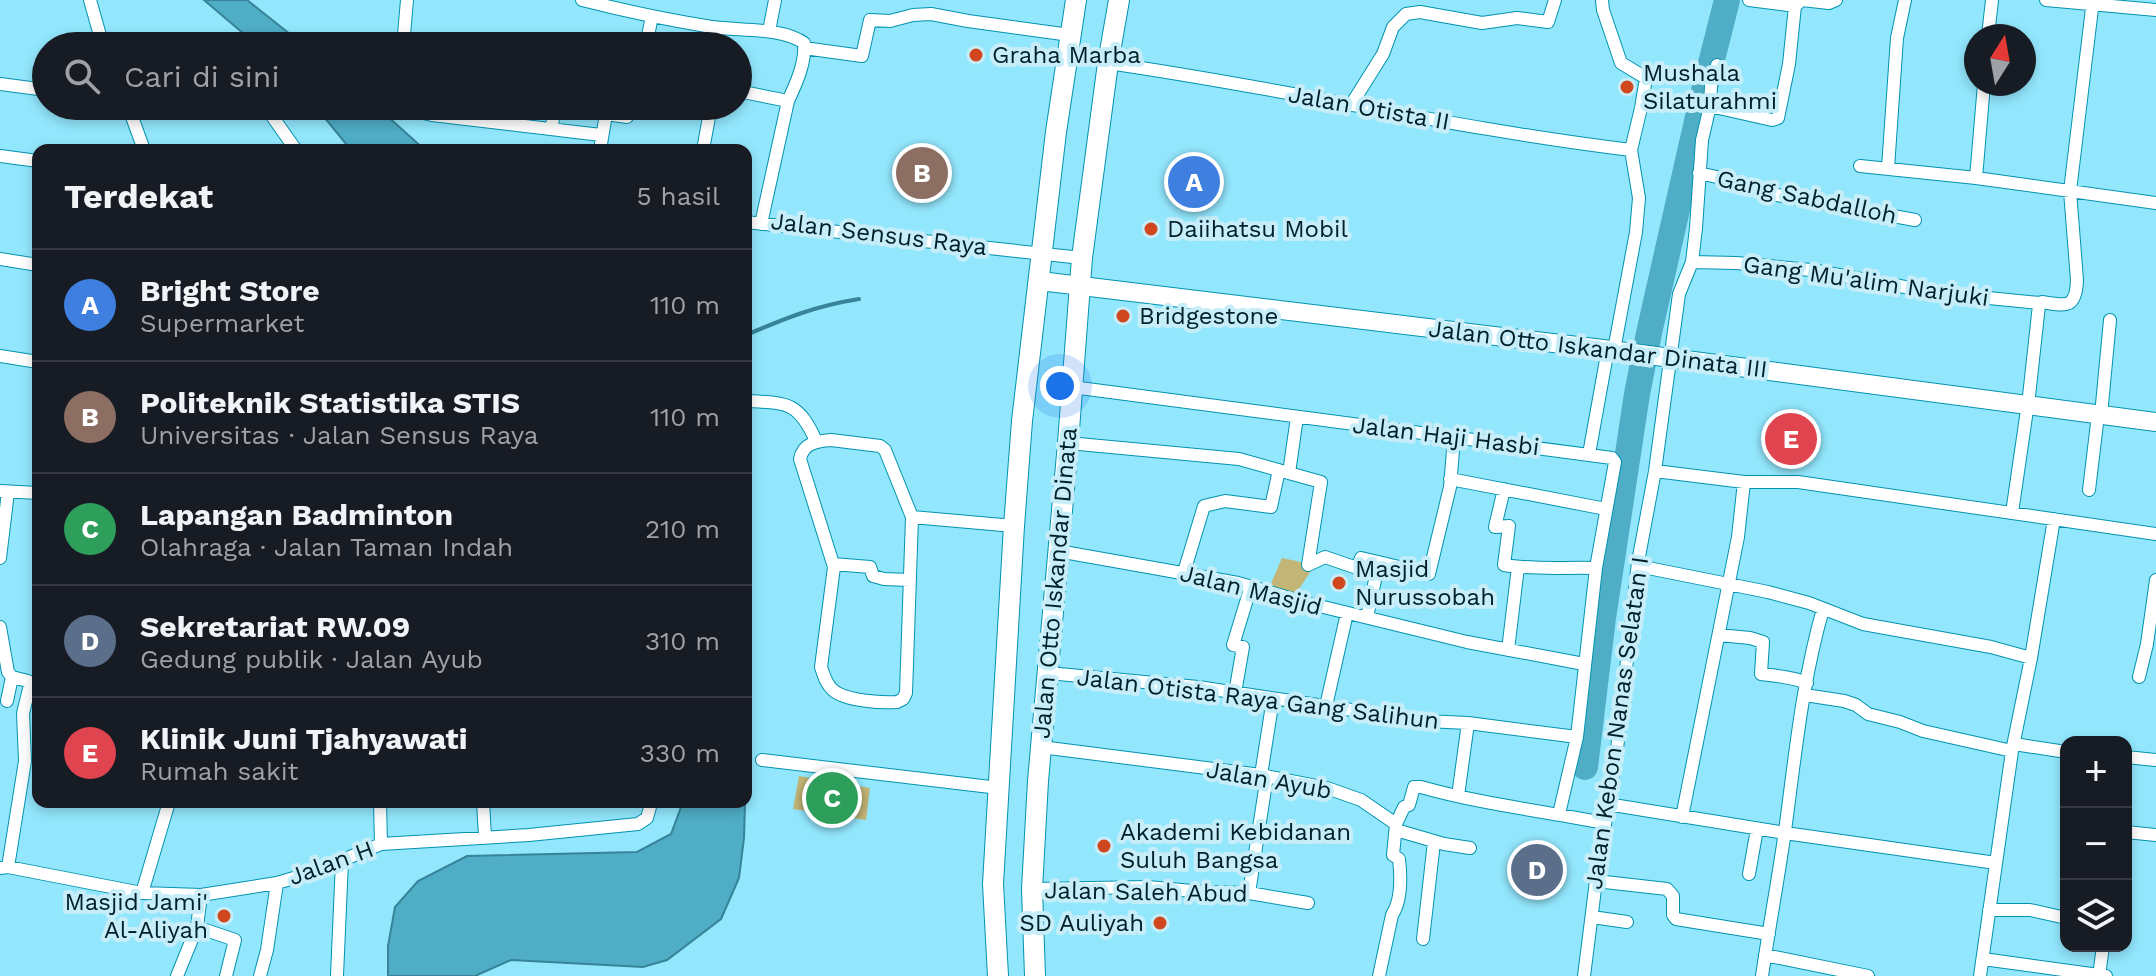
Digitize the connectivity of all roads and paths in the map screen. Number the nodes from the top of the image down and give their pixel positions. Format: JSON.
{"nodes":[{"id":1,"x":90,"y":0,"type":"edge"},
{"id":2,"x":407,"y":0,"type":"edge"},
{"id":3,"x":582,"y":0,"type":"edge"},
{"id":4,"x":649,"y":0,"type":"edge"},
{"id":5,"x":775,"y":0,"type":"edge"},
{"id":6,"x":1076,"y":0,"type":"edge"},
{"id":7,"x":1119,"y":0,"type":"edge"},
{"id":8,"x":1555,"y":0,"type":"edge"},
{"id":9,"x":1602,"y":0,"type":"edge"},
{"id":10,"x":1749,"y":0,"type":"edge"},
{"id":11,"x":1836,"y":0,"type":"edge"},
{"id":12,"x":1905,"y":0,"type":"edge"},
{"id":13,"x":1992,"y":0,"type":"edge"},
{"id":14,"x":2046,"y":0,"type":"edge"},
{"id":15,"x":2093,"y":3,"type":"edge"},
{"id":16,"x":1795,"y":6,"type":"junction"},
{"id":17,"x":2156,"y":10,"type":"edge"},
{"id":18,"x":650,"y":16,"type":"junction"},
{"id":19,"x":1989,"y":24,"type":"edge"},
{"id":20,"x":769,"y":31,"type":"junction"},
{"id":21,"x":99,"y":32,"type":"edge"},
{"id":22,"x":404,"y":32,"type":"edge"},
{"id":23,"x":648,"y":32,"type":"edge"},
{"id":24,"x":1070,"y":35,"type":"junction"},
{"id":25,"x":804,"y":45,"type":"junction"},
{"id":26,"x":1108,"y":63,"type":"junction"},
{"id":27,"x":1717,"y":65,"type":"dead end"},
{"id":28,"x":0,"y":84,"type":"edge"},
{"id":29,"x":32,"y":88,"type":"edge"},
{"id":30,"x":752,"y":94,"type":"edge"},
{"id":31,"x":1983,"y":96,"type":"edge"},
{"id":32,"x":788,"y":101,"type":"junction"},
{"id":33,"x":1351,"y":105,"type":"junction"},
{"id":34,"x":1710,"y":106,"type":"junction"},
{"id":35,"x":133,"y":120,"type":"edge"},
{"id":36,"x":275,"y":120,"type":"edge"},
{"id":37,"x":478,"y":120,"type":"edge"},
{"id":38,"x":553,"y":120,"type":"edge"},
{"id":39,"x":605,"y":120,"type":"edge"},
{"id":40,"x":708,"y":120,"type":"edge"},
{"id":41,"x":552,"y":128,"type":"junction"},
{"id":42,"x":601,"y":135,"type":"junction"},
{"id":43,"x":142,"y":144,"type":"edge"},
{"id":44,"x":292,"y":144,"type":"edge"},
{"id":45,"x":600,"y":144,"type":"edge"},
{"id":46,"x":704,"y":144,"type":"edge"},
{"id":47,"x":1631,"y":150,"type":"junction"},
{"id":48,"x":0,"y":156,"type":"edge"},
{"id":49,"x":32,"y":160,"type":"edge"},
{"id":50,"x":0,"y":164,"type":"edge"},
{"id":51,"x":1860,"y":166,"type":"dead end"},
{"id":52,"x":1888,"y":168,"type":"junction"},
{"id":53,"x":1699,"y":173,"type":"junction"},
{"id":54,"x":1976,"y":178,"type":"junction"},
{"id":55,"x":2070,"y":191,"type":"junction"},
{"id":56,"x":2156,"y":203,"type":"edge"},
{"id":57,"x":1915,"y":220,"type":"dead end"},
{"id":58,"x":752,"y":223,"type":"edge"},
{"id":59,"x":761,"y":224,"type":"junction"},
{"id":60,"x":1042,"y":254,"type":"junction"},
{"id":61,"x":1082,"y":258,"type":"junction"},
{"id":62,"x":0,"y":259,"type":"edge"},
{"id":63,"x":1692,"y":262,"type":"junction"},
{"id":64,"x":32,"y":264,"type":"edge"},
{"id":65,"x":1040,"y":281,"type":"junction"},
{"id":66,"x":1081,"y":287,"type":"junction"},
{"id":67,"x":2040,"y":303,"type":"junction"},
{"id":68,"x":2110,"y":320,"type":"dead end"},
{"id":69,"x":1626,"y":352,"type":"junction"},
{"id":70,"x":0,"y":356,"type":"edge"},
{"id":71,"x":1669,"y":357,"type":"junction"},
{"id":72,"x":32,"y":361,"type":"edge"},
{"id":73,"x":1072,"y":387,"type":"junction"},
{"id":74,"x":752,"y":401,"type":"edge"},
{"id":75,"x":2027,"y":405,"type":"junction"},
{"id":76,"x":2100,"y":415,"type":"junction"},
{"id":77,"x":1297,"y":417,"type":"junction"},
{"id":78,"x":2156,"y":422,"type":"edge"},
{"id":79,"x":1454,"y":438,"type":"junction"},
{"id":80,"x":816,"y":441,"type":"junction"},
{"id":81,"x":1068,"y":443,"type":"junction"},
{"id":82,"x":1589,"y":454,"type":"junction"},
{"id":83,"x":1284,"y":471,"type":"junction"},
{"id":84,"x":1655,"y":471,"type":"junction"},
{"id":85,"x":1450,"y":479,"type":"junction"},
{"id":86,"x":1744,"y":482,"type":"junction"},
{"id":87,"x":1504,"y":489,"type":"junction"},
{"id":88,"x":2089,"y":490,"type":"dead end"},
{"id":89,"x":4,"y":492,"type":"edge"},
{"id":90,"x":32,"y":493,"type":"edge"},
{"id":91,"x":1606,"y":509,"type":"junction"},
{"id":92,"x":2012,"y":513,"type":"junction"},
{"id":93,"x":912,"y":517,"type":"junction"},
{"id":94,"x":2054,"y":519,"type":"junction"},
{"id":95,"x":1014,"y":526,"type":"junction"},
{"id":96,"x":2156,"y":534,"type":"edge"},
{"id":97,"x":1058,"y":551,"type":"junction"},
{"id":98,"x":0,"y":558,"type":"edge"},
{"id":99,"x":1379,"y":562,"type":"junction"},
{"id":100,"x":833,"y":564,"type":"junction"},
{"id":101,"x":1638,"y":566,"type":"junction"},
{"id":102,"x":1518,"y":567,"type":"junction"},
{"id":103,"x":1596,"y":568,"type":"junction"},
{"id":104,"x":1184,"y":572,"type":"junction"},
{"id":105,"x":910,"y":580,"type":"junction"},
{"id":106,"x":1729,"y":583,"type":"junction"},
{"id":107,"x":2155,"y":585,"type":"edge"},
{"id":108,"x":1251,"y":586,"type":"junction"},
{"id":109,"x":1823,"y":609,"type":"junction"},
{"id":110,"x":1347,"y":613,"type":"junction"},
{"id":111,"x":1367,"y":617,"type":"junction"},
{"id":112,"x":0,"y":627,"type":"edge"},
{"id":113,"x":1719,"y":635,"type":"junction"},
{"id":114,"x":1508,"y":650,"type":"junction"},
{"id":115,"x":2031,"y":658,"type":"junction"},
{"id":116,"x":1584,"y":664,"type":"junction"},
{"id":117,"x":1048,"y":673,"type":"junction"},
{"id":118,"x":12,"y":677,"type":"junction"},
{"id":119,"x":2139,"y":677,"type":"dead end"},
{"id":120,"x":1806,"y":689,"type":"junction"},
{"id":121,"x":1235,"y":693,"type":"junction"},
{"id":122,"x":1273,"y":699,"type":"junction"},
{"id":123,"x":7,"y":701,"type":"dead end"},
{"id":124,"x":1326,"y":706,"type":"junction"},
{"id":125,"x":1468,"y":723,"type":"junction"},
{"id":126,"x":1577,"y":737,"type":"junction"},
{"id":127,"x":1041,"y":747,"type":"junction"},
{"id":128,"x":2013,"y":747,"type":"junction"},
{"id":129,"x":2060,"y":751,"type":"edge"},
{"id":130,"x":2132,"y":758,"type":"edge"},
{"id":131,"x":762,"y":760,"type":"dead end"},
{"id":132,"x":2156,"y":760,"type":"edge"},
{"id":133,"x":1264,"y":775,"type":"junction"},
{"id":134,"x":999,"y":788,"type":"junction"},
{"id":135,"x":1458,"y":796,"type":"junction"},
{"id":136,"x":1607,"y":804,"type":"junction"},
{"id":137,"x":168,"y":808,"type":"edge"},
{"id":138,"x":380,"y":808,"type":"edge"},
{"id":139,"x":483,"y":808,"type":"edge"},
{"id":140,"x":650,"y":808,"type":"edge"},
{"id":141,"x":1562,"y":815,"type":"junction"},
{"id":142,"x":1682,"y":817,"type":"junction"},
{"id":143,"x":1604,"y":823,"type":"junction"},
{"id":144,"x":1396,"y":827,"type":"junction"},
{"id":145,"x":1757,"y":829,"type":"junction"},
{"id":146,"x":1785,"y":833,"type":"junction"},
{"id":147,"x":2132,"y":833,"type":"edge"},
{"id":148,"x":2156,"y":835,"type":"edge"},
{"id":149,"x":485,"y":836,"type":"junction"},
{"id":150,"x":1434,"y":842,"type":"junction"},
{"id":151,"x":381,"y":844,"type":"junction"},
{"id":152,"x":1470,"y":848,"type":"dead end"},
{"id":153,"x":342,"y":861,"type":"junction"},
{"id":154,"x":1996,"y":863,"type":"junction"},
{"id":155,"x":4,"y":868,"type":"edge"},
{"id":156,"x":1749,"y":874,"type":"dead end"},
{"id":157,"x":1596,"y":881,"type":"junction"},
{"id":158,"x":277,"y":883,"type":"junction"},
{"id":159,"x":1032,"y":889,"type":"junction"},
{"id":160,"x":142,"y":893,"type":"junction"},
{"id":161,"x":1249,"y":893,"type":"junction"},
{"id":162,"x":201,"y":895,"type":"junction"},
{"id":163,"x":1308,"y":903,"type":"dead end"},
{"id":164,"x":1989,"y":910,"type":"junction"},
{"id":165,"x":1592,"y":917,"type":"junction"},
{"id":166,"x":2060,"y":917,"type":"edge"},
{"id":167,"x":1627,"y":922,"type":"dead end"},
{"id":168,"x":197,"y":927,"type":"junction"},
{"id":169,"x":1769,"y":934,"type":"junction"},
{"id":170,"x":1423,"y":939,"type":"dead end"},
{"id":171,"x":2103,"y":952,"type":"edge"},
{"id":172,"x":1765,"y":955,"type":"junction"},
{"id":173,"x":1983,"y":959,"type":"junction"},
{"id":174,"x":177,"y":976,"type":"edge"},
{"id":175,"x":226,"y":976,"type":"edge"},
{"id":176,"x":260,"y":976,"type":"edge"},
{"id":177,"x":337,"y":976,"type":"edge"},
{"id":178,"x":998,"y":976,"type":"edge"},
{"id":179,"x":1035,"y":976,"type":"edge"},
{"id":180,"x":1379,"y":976,"type":"edge"},
{"id":181,"x":1584,"y":976,"type":"edge"},
{"id":182,"x":1762,"y":976,"type":"edge"},
{"id":183,"x":1868,"y":976,"type":"edge"},
{"id":184,"x":1980,"y":976,"type":"edge"},
{"id":185,"x":2102,"y":976,"type":"edge"}],
"edges":[{"from":1,"to":21,"type":"street"},
{"from":2,"to":22,"type":"street"},
{"from":3,"to":18,"type":"street"},
{"from":4,"to":18,"type":"street"},
{"from":5,"to":20,"type":"street"},
{"from":6,"to":24,"type":"main road","name":"Jalan Otto Iskandar Dinata"},
{"from":7,"to":26,"type":"main road","name":"Jalan Otto Iskandar Dinata"},
{"from":8,"to":33,"type":"street"},
{"from":9,"to":47,"type":"street"},
{"from":10,"to":16,"type":"street"},
{"from":11,"to":16,"type":"street"},
{"from":12,"to":52,"type":"street"},
{"from":13,"to":19,"type":"street"},
{"from":14,"to":15,"type":"street"},
{"from":15,"to":17,"type":"street"},
{"from":15,"to":55,"type":"street"},
{"from":16,"to":34,"type":"street"},
{"from":18,"to":20,"type":"street"},
{"from":18,"to":23,"type":"street"},
{"from":20,"to":25,"type":"street"},
{"from":24,"to":25,"type":"street"},
{"from":24,"to":60,"type":"main road","name":"Jalan Otto Iskandar Dinata"},
{"from":25,"to":32,"type":"street","name":"Jalan Sensus Raya"},
{"from":26,"to":33,"type":"street","name":"Jalan Otista II"},
{"from":26,"to":61,"type":"main road","name":"Jalan Otto Iskandar Dinata"},
{"from":27,"to":34,"type":"street","name":"Jalan Kebon Nanas Selatan I"},
{"from":28,"to":29,"type":"street"},
{"from":30,"to":32,"type":"street"},
{"from":31,"to":54,"type":"street"},
{"from":32,"to":59,"type":"street","name":"Jalan Sensus Raya"},
{"from":33,"to":47,"type":"street","name":"Jalan Otista II"},
{"from":34,"to":53,"type":"street","name":"Jalan Kebon Nanas Selatan I"},
{"from":35,"to":43,"type":"street"},
{"from":36,"to":44,"type":"street"},
{"from":37,"to":41,"type":"street"},
{"from":38,"to":41,"type":"street"},
{"from":39,"to":42,"type":"street"},
{"from":40,"to":46,"type":"street"},
{"from":41,"to":42,"type":"street"},
{"from":42,"to":45,"type":"street"},
{"from":47,"to":69,"type":"street"},
{"from":48,"to":49,"type":"street"},
{"from":48,"to":50,"type":"street"},
{"from":51,"to":52,"type":"street"},
{"from":52,"to":54,"type":"street"},
{"from":53,"to":57,"type":"street","name":"Gang Sabdalloh"},
{"from":53,"to":63,"type":"street","name":"Jalan Kebon Nanas Selatan I"},
{"from":54,"to":55,"type":"street"},
{"from":55,"to":56,"type":"street"},
{"from":55,"to":67,"type":"street","name":"Gang Mu'alim Narjuki"},
{"from":58,"to":59,"type":"street"},
{"from":59,"to":60,"type":"street","name":"Jalan Sensus Raya"},
{"from":60,"to":61,"type":"street","name":"Jalan Sensus Raya"},
{"from":60,"to":65,"type":"main road","name":"Jalan Otto Iskandar Dinata"},
{"from":61,"to":66,"type":"main road","name":"Jalan Otto Iskandar Dinata"},
{"from":62,"to":64,"type":"street"},
{"from":63,"to":67,"type":"street","name":"Gang Mu'alim Narjuki"},
{"from":63,"to":71,"type":"street","name":"Jalan Kebon Nanas Selatan I"},
{"from":65,"to":66,"type":"street","name":"Jalan Otto Iskandar Dinata III"},
{"from":65,"to":95,"type":"main road","name":"Jalan Otto Iskandar Dinata"},
{"from":66,"to":69,"type":"street","name":"Jalan Otto Iskandar Dinata III"},
{"from":66,"to":73,"type":"main road","name":"Jalan Otto Iskandar Dinata"},
{"from":67,"to":75,"type":"street"},
{"from":68,"to":76,"type":"street"},
{"from":69,"to":71,"type":"street","name":"Jalan Otto Iskandar Dinata III"},
{"from":69,"to":82,"type":"street"},
{"from":70,"to":72,"type":"street"},
{"from":71,"to":75,"type":"street","name":"Jalan Otto Iskandar Dinata III"},
{"from":71,"to":84,"type":"street","name":"Jalan Kebon Nanas Selatan I"},
{"from":73,"to":77,"type":"street","name":"Jalan Haji Hasbi"},
{"from":73,"to":81,"type":"main road","name":"Jalan Otto Iskandar Dinata"},
{"from":74,"to":80,"type":"street"},
{"from":75,"to":76,"type":"street","name":"Jalan Otto Iskandar Dinata III"},
{"from":75,"to":92,"type":"street"},
{"from":76,"to":78,"type":"street","name":"Jalan Otto Iskandar Dinata III"},
{"from":76,"to":88,"type":"street"},
{"from":77,"to":79,"type":"street","name":"Jalan Haji Hasbi"},
{"from":77,"to":83,"type":"street"},
{"from":79,"to":82,"type":"street","name":"Jalan Haji Hasbi"},
{"from":79,"to":85,"type":"street"},
{"from":80,"to":93,"type":"street"},
{"from":80,"to":100,"type":"street"},
{"from":81,"to":83,"type":"street"},
{"from":81,"to":97,"type":"main road","name":"Jalan Otto Iskandar Dinata"},
{"from":82,"to":91,"type":"street"},
{"from":83,"to":99,"type":"street"},
{"from":83,"to":104,"type":"street"},
{"from":84,"to":86,"type":"street"},
{"from":84,"to":101,"type":"street","name":"Jalan Kebon Nanas Selatan I"},
{"from":85,"to":87,"type":"street"},
{"from":85,"to":99,"type":"street"},
{"from":86,"to":92,"type":"street"},
{"from":86,"to":106,"type":"street"},
{"from":87,"to":91,"type":"street"},
{"from":87,"to":102,"type":"street"},
{"from":89,"to":90,"type":"street"},
{"from":89,"to":98,"type":"street"},
{"from":91,"to":103,"type":"street"},
{"from":92,"to":94,"type":"street"},
{"from":93,"to":95,"type":"street"},
{"from":93,"to":105,"type":"street"},
{"from":94,"to":96,"type":"street"},
{"from":94,"to":115,"type":"street"},
{"from":95,"to":134,"type":"main road","name":"Jalan Otto Iskandar Dinata"},
{"from":97,"to":104,"type":"street","name":"Jalan Masjid"},
{"from":97,"to":117,"type":"main road","name":"Jalan Otto Iskandar Dinata"},
{"from":99,"to":111,"type":"street"},
{"from":100,"to":105,"type":"street"},
{"from":100,"to":105,"type":"street"},
{"from":101,"to":106,"type":"street"},
{"from":101,"to":136,"type":"street","name":"Jalan Kebon Nanas Selatan I"},
{"from":102,"to":103,"type":"street"},
{"from":102,"to":114,"type":"street"},
{"from":103,"to":116,"type":"street"},
{"from":104,"to":108,"type":"street","name":"Jalan Masjid"},
{"from":106,"to":109,"type":"street"},
{"from":106,"to":113,"type":"street"},
{"from":107,"to":119,"type":"street"},
{"from":108,"to":110,"type":"street","name":"Jalan Masjid"},
{"from":108,"to":121,"type":"street"},
{"from":109,"to":115,"type":"street"},
{"from":109,"to":120,"type":"street"},
{"from":110,"to":111,"type":"street","name":"Jalan Masjid"},
{"from":110,"to":124,"type":"street"},
{"from":111,"to":114,"type":"street","name":"Jalan Masjid"},
{"from":112,"to":118,"type":"street"},
{"from":113,"to":120,"type":"street"},
{"from":113,"to":142,"type":"street"},
{"from":114,"to":116,"type":"street","name":"Jalan Masjid"},
{"from":115,"to":128,"type":"street"},
{"from":116,"to":126,"type":"street"},
{"from":117,"to":121,"type":"street","name":"Jalan Otista Raya Gang Salihun"},
{"from":117,"to":127,"type":"main road","name":"Jalan Otto Iskandar Dinata"},
{"from":118,"to":123,"type":"street"},
{"from":118,"to":155,"type":"street"},
{"from":120,"to":128,"type":"street"},
{"from":120,"to":146,"type":"street"},
{"from":121,"to":122,"type":"street","name":"Jalan Otista Raya Gang Salihun"},
{"from":122,"to":124,"type":"street","name":"Jalan Otista Raya Gang Salihun"},
{"from":122,"to":133,"type":"street"},
{"from":124,"to":125,"type":"street","name":"Jalan Otista Raya Gang Salihun"},
{"from":125,"to":126,"type":"street","name":"Jalan Otista Raya Gang Salihun"},
{"from":125,"to":135,"type":"street"},
{"from":126,"to":141,"type":"street"},
{"from":127,"to":133,"type":"street","name":"Jalan Ayub"},
{"from":127,"to":159,"type":"main road","name":"Jalan Otto Iskandar Dinata"},
{"from":128,"to":129,"type":"street"},
{"from":128,"to":154,"type":"street"},
{"from":130,"to":132,"type":"street"},
{"from":131,"to":134,"type":"street"},
{"from":133,"to":144,"type":"street","name":"Jalan Ayub"},
{"from":133,"to":161,"type":"street"},
{"from":134,"to":178,"type":"main road","name":"Jalan Otto Iskandar Dinata"},
{"from":135,"to":141,"type":"street"},
{"from":135,"to":144,"type":"street"},
{"from":136,"to":142,"type":"street"},
{"from":136,"to":143,"type":"street","name":"Jalan Kebon Nanas Selatan I"},
{"from":137,"to":160,"type":"street"},
{"from":138,"to":151,"type":"street"},
{"from":139,"to":149,"type":"street"},
{"from":140,"to":149,"type":"street","name":"Jalan H"},
{"from":141,"to":143,"type":"street"},
{"from":142,"to":145,"type":"street"},
{"from":143,"to":157,"type":"street","name":"Jalan Kebon Nanas Selatan I"},
{"from":144,"to":150,"type":"street","name":"Jalan Ayub"},
{"from":144,"to":180,"type":"street"},
{"from":145,"to":146,"type":"street"},
{"from":145,"to":156,"type":"street"},
{"from":146,"to":154,"type":"street"},
{"from":146,"to":169,"type":"street"},
{"from":147,"to":148,"type":"street"},
{"from":149,"to":151,"type":"street","name":"Jalan H"},
{"from":150,"to":152,"type":"street","name":"Jalan Ayub"},
{"from":150,"to":170,"type":"street"},
{"from":151,"to":153,"type":"street","name":"Jalan H"},
{"from":153,"to":158,"type":"street","name":"Jalan H"},
{"from":153,"to":177,"type":"street"},
{"from":154,"to":164,"type":"street"},
{"from":155,"to":160,"type":"street","name":"Jalan H"},
{"from":157,"to":165,"type":"street","name":"Jalan Kebon Nanas Selatan I"},
{"from":157,"to":169,"type":"street"},
{"from":158,"to":162,"type":"street","name":"Jalan H"},
{"from":158,"to":176,"type":"street"},
{"from":159,"to":161,"type":"street","name":"Jalan Saleh Abud"},
{"from":159,"to":179,"type":"main road","name":"Jalan Otto Iskandar Dinata"},
{"from":160,"to":162,"type":"street","name":"Jalan H"},
{"from":161,"to":163,"type":"street","name":"Jalan Saleh Abud"},
{"from":162,"to":168,"type":"street"},
{"from":164,"to":166,"type":"street"},
{"from":164,"to":173,"type":"street"},
{"from":165,"to":167,"type":"street"},
{"from":165,"to":181,"type":"street","name":"Jalan Kebon Nanas Selatan I"},
{"from":168,"to":174,"type":"street"},
{"from":168,"to":175,"type":"street"},
{"from":169,"to":172,"type":"street"},
{"from":171,"to":185,"type":"street"},
{"from":172,"to":182,"type":"street"},
{"from":172,"to":183,"type":"street"},
{"from":173,"to":184,"type":"street"},
{"from":173,"to":185,"type":"street"}]}
